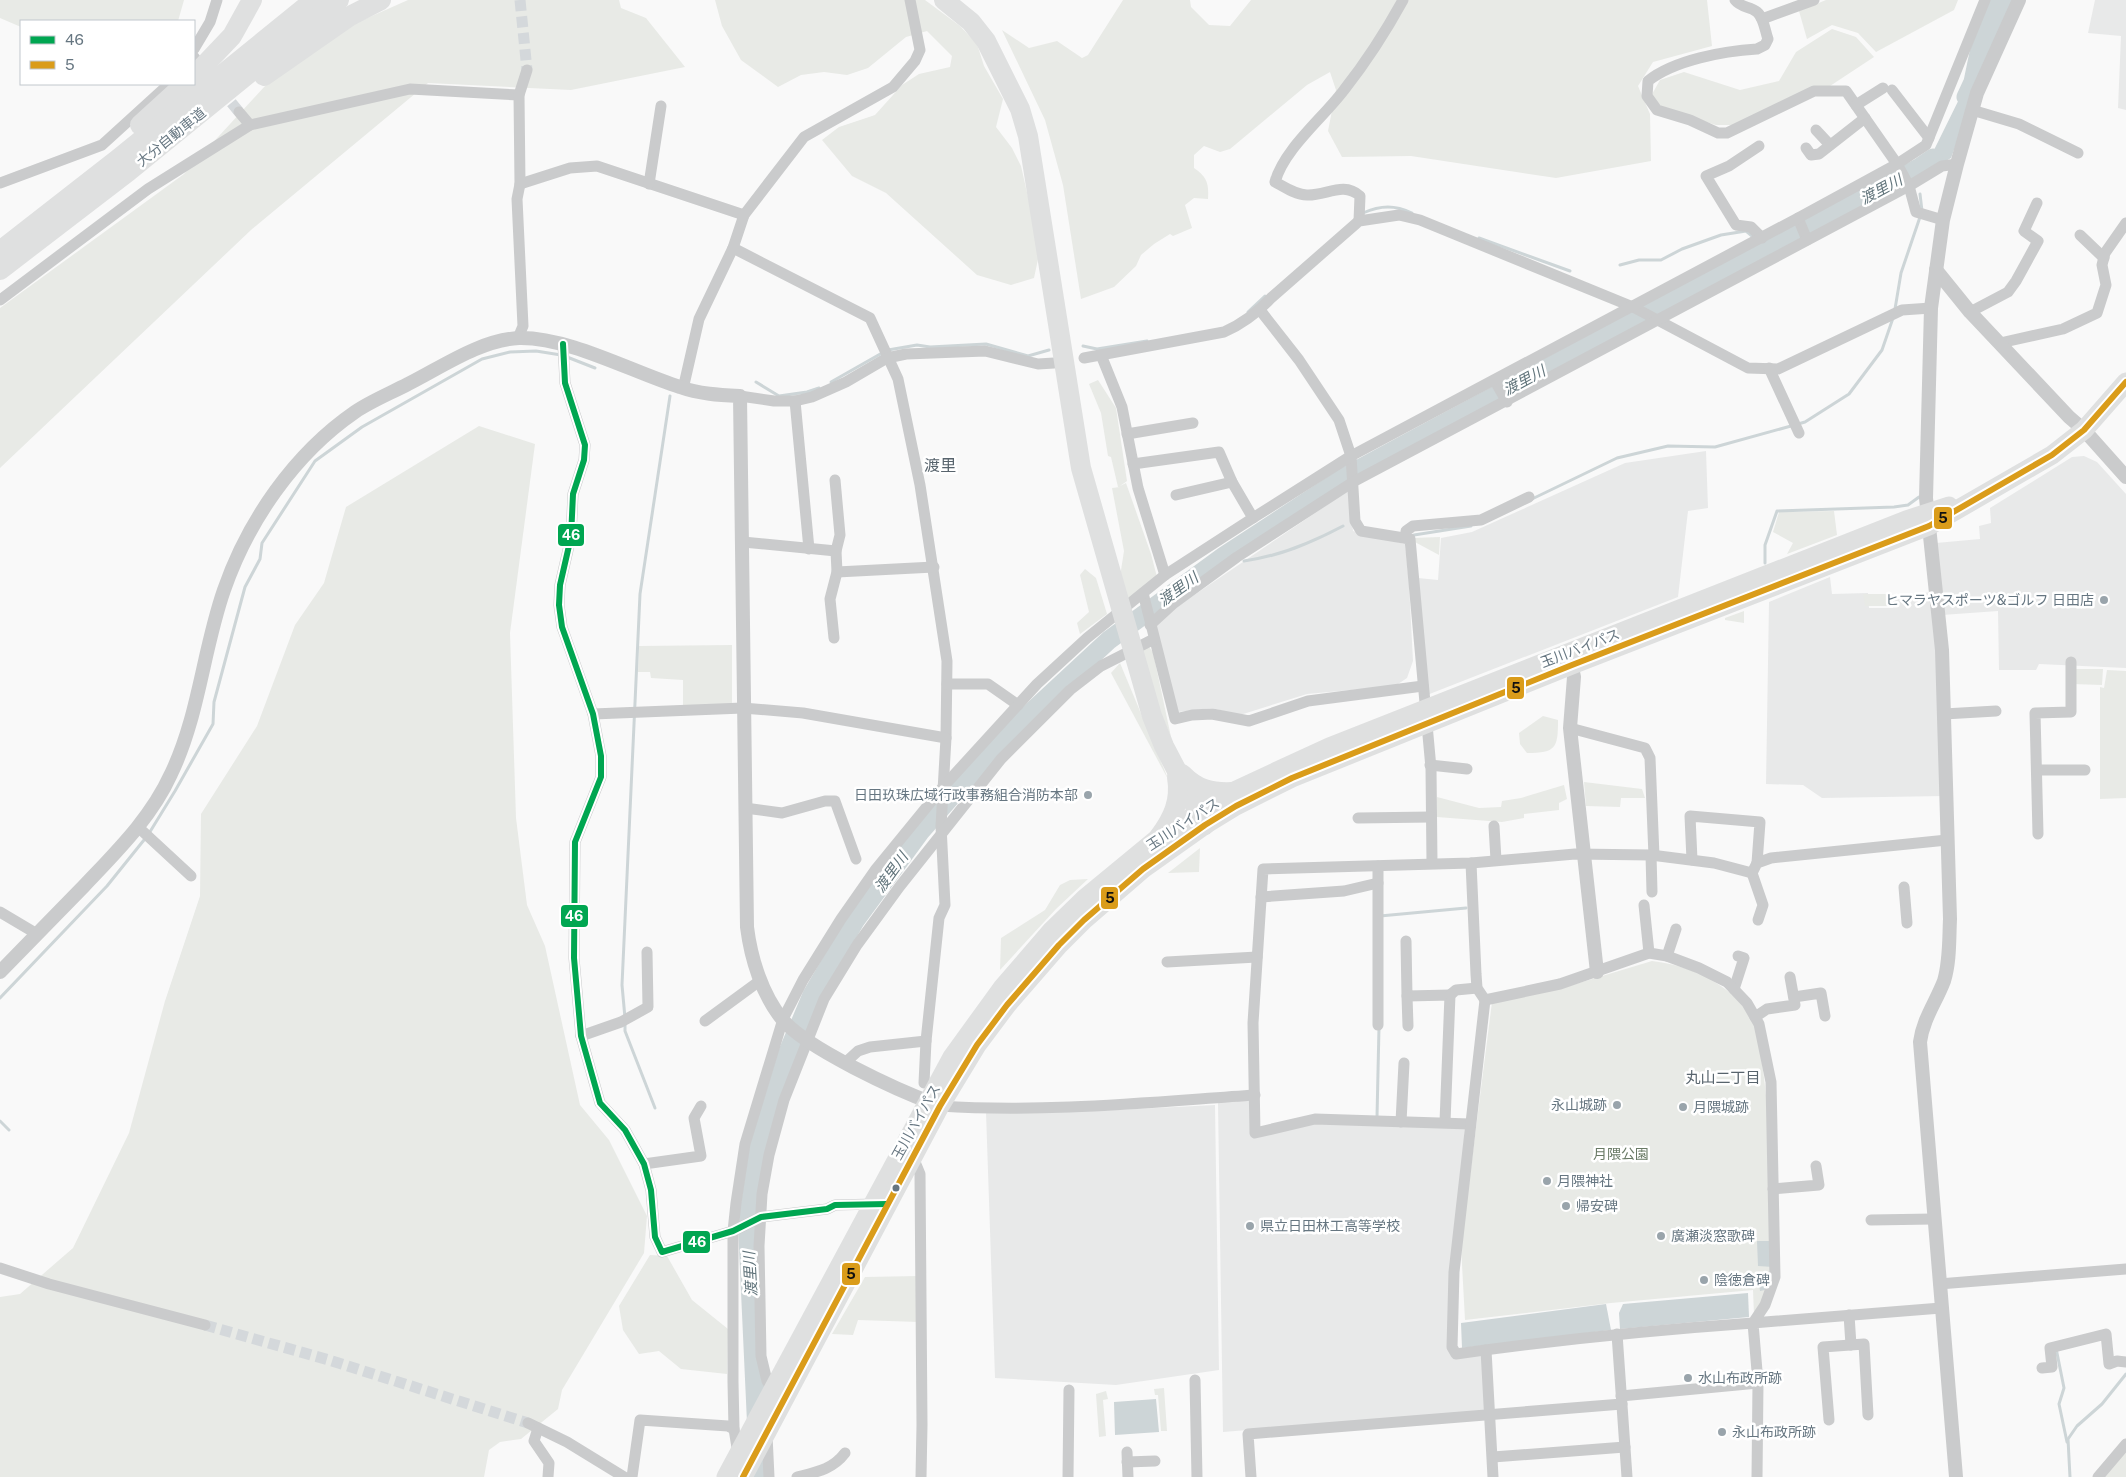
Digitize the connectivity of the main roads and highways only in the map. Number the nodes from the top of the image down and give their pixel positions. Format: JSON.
{"nodes":[{"id":1,"x":252,"y":0,"type":"edge"},
{"id":2,"x":314,"y":0,"type":"edge"},
{"id":3,"x":339,"y":0,"type":"edge"},
{"id":4,"x":381,"y":0,"type":"edge"},
{"id":5,"x":944,"y":0,"type":"edge"},
{"id":6,"x":959,"y":0,"type":"edge"},
{"id":7,"x":195,"y":65,"type":"edge"},
{"id":8,"x":184,"y":85,"type":"edge"},
{"id":9,"x":129,"y":171,"type":"junction"},
{"id":10,"x":19,"y":237,"type":"junction"},
{"id":11,"x":0,"y":250,"type":"edge"},
{"id":12,"x":0,"y":270,"type":"edge"},
{"id":13,"x":2122,"y":391,"type":"edge"},
{"id":14,"x":1111,"y":578,"type":"junction"},
{"id":15,"x":1426,"y":717,"type":"junction"},
{"id":16,"x":1175,"y":768,"type":"junction"},
{"id":17,"x":1233,"y":792,"type":"junction"},
{"id":18,"x":1202,"y":819,"type":"junction"},
{"id":19,"x":1159,"y":837,"type":"junction"},
{"id":20,"x":931,"y":1097,"type":"junction"},
{"id":21,"x":879,"y":1204,"type":"junction"},
{"id":22,"x":774,"y":1397,"type":"junction"},
{"id":23,"x":726,"y":1477,"type":"edge"},
{"id":24,"x":743,"y":1477,"type":"edge"}],
"edges":[{"from":1,"to":7,"type":"highway"},
{"from":2,"to":10,"type":"highway","name":"大分自動車道"},
{"from":3,"to":9,"type":"highway","name":"大分自動車道"},
{"from":4,"to":9,"type":"highway"},
{"from":5,"to":14,"type":"highway"},
{"from":6,"to":14,"type":"highway"},
{"from":8,"to":10,"type":"highway"},
{"from":9,"to":12,"type":"highway","name":"大分自動車道"},
{"from":10,"to":11,"type":"highway","name":"大分自動車道"},
{"from":13,"to":15,"type":"highway","name":"玉川バイパス"},
{"from":14,"to":16,"type":"highway"},
{"from":15,"to":17,"type":"highway","name":"玉川バイパス"},
{"from":15,"to":18,"type":"highway","name":"玉川バイパス"},
{"from":16,"to":17,"type":"highway"},
{"from":16,"to":18,"type":"highway"},
{"from":16,"to":19,"type":"highway"},
{"from":17,"to":18,"type":"highway","name":"玉川バイパス"},
{"from":18,"to":19,"type":"highway","name":"玉川バイパス"},
{"from":18,"to":20,"type":"highway","name":"玉川バイパス"},
{"from":19,"to":20,"type":"highway","name":"玉川バイパス"},
{"from":20,"to":21,"type":"highway","name":"玉川バイパス"},
{"from":20,"to":21,"type":"highway","name":"玉川バイパス"},
{"from":21,"to":22,"type":"highway","name":"玉川バイパス"},
{"from":22,"to":23,"type":"highway","name":"玉川バイパス"},
{"from":22,"to":24,"type":"highway","name":"玉川バイパス"}]}
